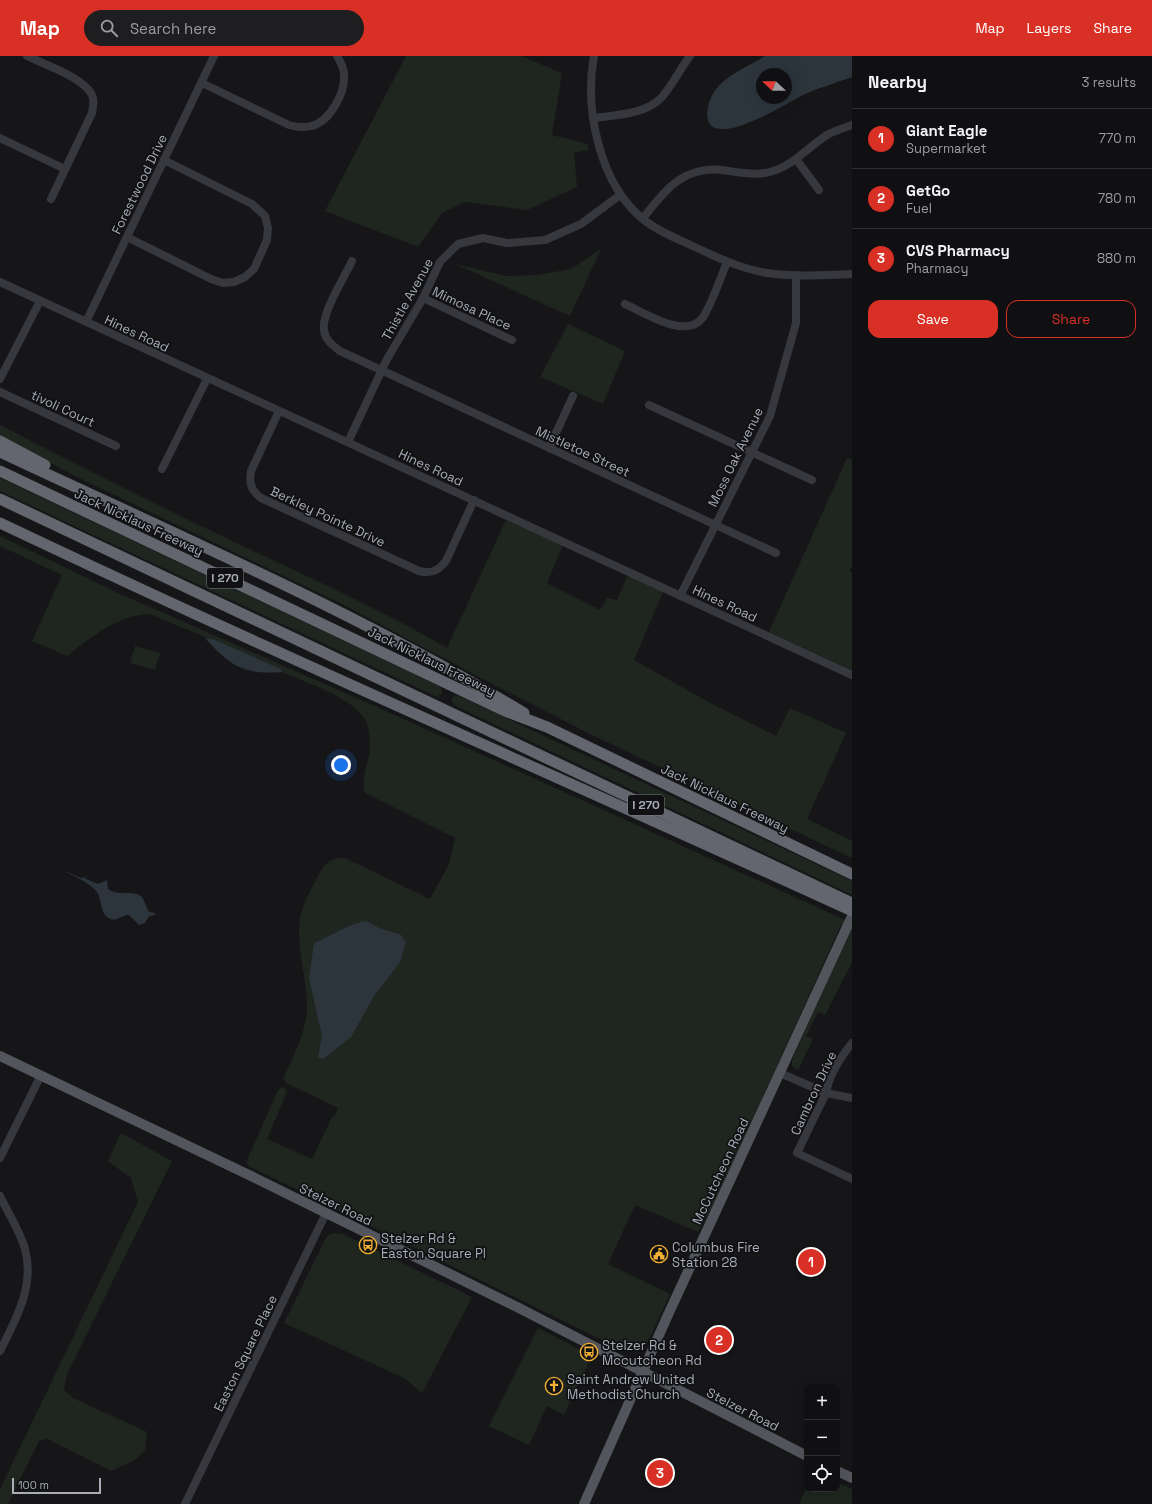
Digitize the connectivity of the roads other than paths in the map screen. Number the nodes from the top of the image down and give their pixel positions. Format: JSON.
{"nodes":[{"id":1,"x":27,"y":56,"type":"edge"},
{"id":2,"x":214,"y":56,"type":"edge"},
{"id":3,"x":337,"y":56,"type":"edge"},
{"id":4,"x":594,"y":56,"type":"edge"},
{"id":5,"x":690,"y":56,"type":"edge"},
{"id":6,"x":202,"y":83,"type":"junction"},
{"id":7,"x":593,"y":118,"type":"junction"},
{"id":8,"x":852,"y":125,"type":"edge"},
{"id":9,"x":0,"y":138,"type":"edge"},
{"id":10,"x":796,"y":159,"type":"junction"},
{"id":11,"x":164,"y":160,"type":"junction"},
{"id":12,"x":65,"y":169,"type":"junction"},
{"id":13,"x":819,"y":190,"type":"dead end"},
{"id":14,"x":620,"y":195,"type":"junction"},
{"id":15,"x":51,"y":199,"type":"dead end"},
{"id":16,"x":643,"y":218,"type":"junction"},
{"id":17,"x":127,"y":238,"type":"junction"},
{"id":18,"x":352,"y":261,"type":"dead end"},
{"id":19,"x":727,"y":262,"type":"junction"},
{"id":20,"x":852,"y":274,"type":"edge"},
{"id":21,"x":796,"y":275,"type":"junction"},
{"id":22,"x":0,"y":282,"type":"edge"},
{"id":23,"x":423,"y":298,"type":"junction"},
{"id":24,"x":40,"y":301,"type":"junction"},
{"id":25,"x":625,"y":304,"type":"dead end"},
{"id":26,"x":86,"y":322,"type":"junction"},
{"id":27,"x":512,"y":340,"type":"dead end"},
{"id":28,"x":381,"y":370,"type":"junction"},
{"id":29,"x":0,"y":379,"type":"edge"},
{"id":30,"x":207,"y":379,"type":"junction"},
{"id":31,"x":0,"y":392,"type":"edge"},
{"id":32,"x":573,"y":396,"type":"dead end"},
{"id":33,"x":649,"y":405,"type":"dead end"},
{"id":34,"x":279,"y":411,"type":"junction"},
{"id":35,"x":0,"y":441,"type":"edge"},
{"id":36,"x":348,"y":442,"type":"junction"},
{"id":37,"x":116,"y":446,"type":"dead end"},
{"id":38,"x":549,"y":448,"type":"junction"},
{"id":39,"x":0,"y":452,"type":"edge"},
{"id":40,"x":752,"y":452,"type":"junction"},
{"id":41,"x":162,"y":469,"type":"dead end"},
{"id":42,"x":0,"y":471,"type":"edge"},
{"id":43,"x":812,"y":480,"type":"dead end"},
{"id":44,"x":0,"y":500,"type":"edge"},
{"id":45,"x":474,"y":500,"type":"junction"},
{"id":46,"x":118,"y":507,"type":"junction"},
{"id":47,"x":0,"y":525,"type":"edge"},
{"id":48,"x":715,"y":525,"type":"junction"},
{"id":49,"x":776,"y":553,"type":"dead end"},
{"id":50,"x":680,"y":596,"type":"junction"},
{"id":51,"x":852,"y":675,"type":"edge"},
{"id":52,"x":547,"y":727,"type":"junction"},
{"id":53,"x":852,"y":874,"type":"edge"},
{"id":54,"x":852,"y":903,"type":"edge"},
{"id":55,"x":852,"y":911,"type":"edge"},
{"id":56,"x":852,"y":916,"type":"edge"},
{"id":57,"x":852,"y":1043,"type":"edge"},
{"id":58,"x":0,"y":1056,"type":"edge"},
{"id":59,"x":780,"y":1073,"type":"junction"},
{"id":60,"x":41,"y":1075,"type":"junction"},
{"id":61,"x":826,"y":1093,"type":"junction"},
{"id":62,"x":852,"y":1098,"type":"edge"},
{"id":63,"x":0,"y":1158,"type":"edge"},
{"id":64,"x":852,"y":1179,"type":"edge"},
{"id":65,"x":0,"y":1196,"type":"edge"},
{"id":66,"x":326,"y":1213,"type":"junction"},
{"id":67,"x":0,"y":1351,"type":"edge"},
{"id":68,"x":644,"y":1372,"type":"junction"},
{"id":69,"x":804,"y":1455,"type":"edge"},
{"id":70,"x":840,"y":1472,"type":"edge"},
{"id":71,"x":852,"y":1478,"type":"edge"},
{"id":72,"x":185,"y":1504,"type":"edge"},
{"id":73,"x":584,"y":1504,"type":"edge"}],
"edges":[{"from":1,"to":12,"type":"street"},
{"from":2,"to":6,"type":"street","name":"Forestwood Drive"},
{"from":3,"to":6,"type":"street"},
{"from":4,"to":7,"type":"street"},
{"from":5,"to":7,"type":"street"},
{"from":6,"to":11,"type":"street","name":"Forestwood Drive"},
{"from":7,"to":14,"type":"street"},
{"from":8,"to":10,"type":"street"},
{"from":9,"to":12,"type":"street"},
{"from":10,"to":13,"type":"street"},
{"from":10,"to":16,"type":"street"},
{"from":11,"to":17,"type":"street","name":"Forestwood Drive"},
{"from":11,"to":17,"type":"street"},
{"from":12,"to":15,"type":"street"},
{"from":14,"to":16,"type":"street"},
{"from":14,"to":23,"type":"street","name":"Thistle Avenue"},
{"from":16,"to":19,"type":"street"},
{"from":17,"to":26,"type":"street","name":"Forestwood Drive"},
{"from":18,"to":28,"type":"street","name":"Mistletoe Street"},
{"from":19,"to":21,"type":"street"},
{"from":19,"to":25,"type":"street"},
{"from":20,"to":21,"type":"street"},
{"from":21,"to":40,"type":"street","name":"Moss Oak Avenue"},
{"from":22,"to":24,"type":"street","name":"Hines Road"},
{"from":23,"to":27,"type":"street","name":"Mimosa Place"},
{"from":23,"to":28,"type":"street","name":"Thistle Avenue"},
{"from":24,"to":26,"type":"street","name":"Hines Road"},
{"from":24,"to":29,"type":"street"},
{"from":26,"to":30,"type":"street","name":"Hines Road"},
{"from":28,"to":36,"type":"street","name":"Thistle Avenue"},
{"from":28,"to":38,"type":"street","name":"Mistletoe Street"},
{"from":30,"to":34,"type":"street","name":"Hines Road"},
{"from":30,"to":41,"type":"street"},
{"from":31,"to":37,"type":"street","name":"tivoli Court"},
{"from":32,"to":38,"type":"street"},
{"from":33,"to":40,"type":"street"},
{"from":34,"to":36,"type":"street","name":"Hines Road"},
{"from":34,"to":45,"type":"street","name":"Berkley Pointe Drive"},
{"from":35,"to":46,"type":"highway"},
{"from":36,"to":45,"type":"street","name":"Hines Road"},
{"from":38,"to":48,"type":"street","name":"Mistletoe Street"},
{"from":39,"to":46,"type":"highway"},
{"from":40,"to":43,"type":"street"},
{"from":40,"to":48,"type":"street","name":"Moss Oak Avenue"},
{"from":42,"to":52,"type":"highway","name":"Jack Nicklaus Freeway","number":"I 270"},
{"from":44,"to":54,"type":"highway","number":"I 270"},
{"from":45,"to":50,"type":"street","name":"Hines Road"},
{"from":46,"to":52,"type":"highway"},
{"from":47,"to":55,"type":"highway"},
{"from":48,"to":49,"type":"street","name":"Mistletoe Street"},
{"from":48,"to":50,"type":"street","name":"Moss Oak Avenue"},
{"from":50,"to":51,"type":"street","name":"Hines Road"},
{"from":52,"to":53,"type":"highway","name":"Jack Nicklaus Freeway","number":"I 270"},
{"from":56,"to":59,"type":"main road","name":"McCutcheon Road"},
{"from":57,"to":61,"type":"street","name":"Cambron Drive"},
{"from":58,"to":60,"type":"main road","name":"Stelzer Road"},
{"from":59,"to":61,"type":"street"},
{"from":59,"to":68,"type":"main road","name":"McCutcheon Road"},
{"from":60,"to":63,"type":"street"},
{"from":60,"to":66,"type":"main road","name":"Stelzer Road"},
{"from":61,"to":62,"type":"street"},
{"from":61,"to":64,"type":"street","name":"Cambron Drive"},
{"from":65,"to":67,"type":"street"},
{"from":66,"to":68,"type":"main road","name":"Stelzer Road"},
{"from":66,"to":72,"type":"street","name":"Easton Square Place"},
{"from":68,"to":69,"type":"main road","name":"Stelzer Road"},
{"from":68,"to":73,"type":"main road","name":"McCutcheon Road"},
{"from":70,"to":71,"type":"main road"}]}
